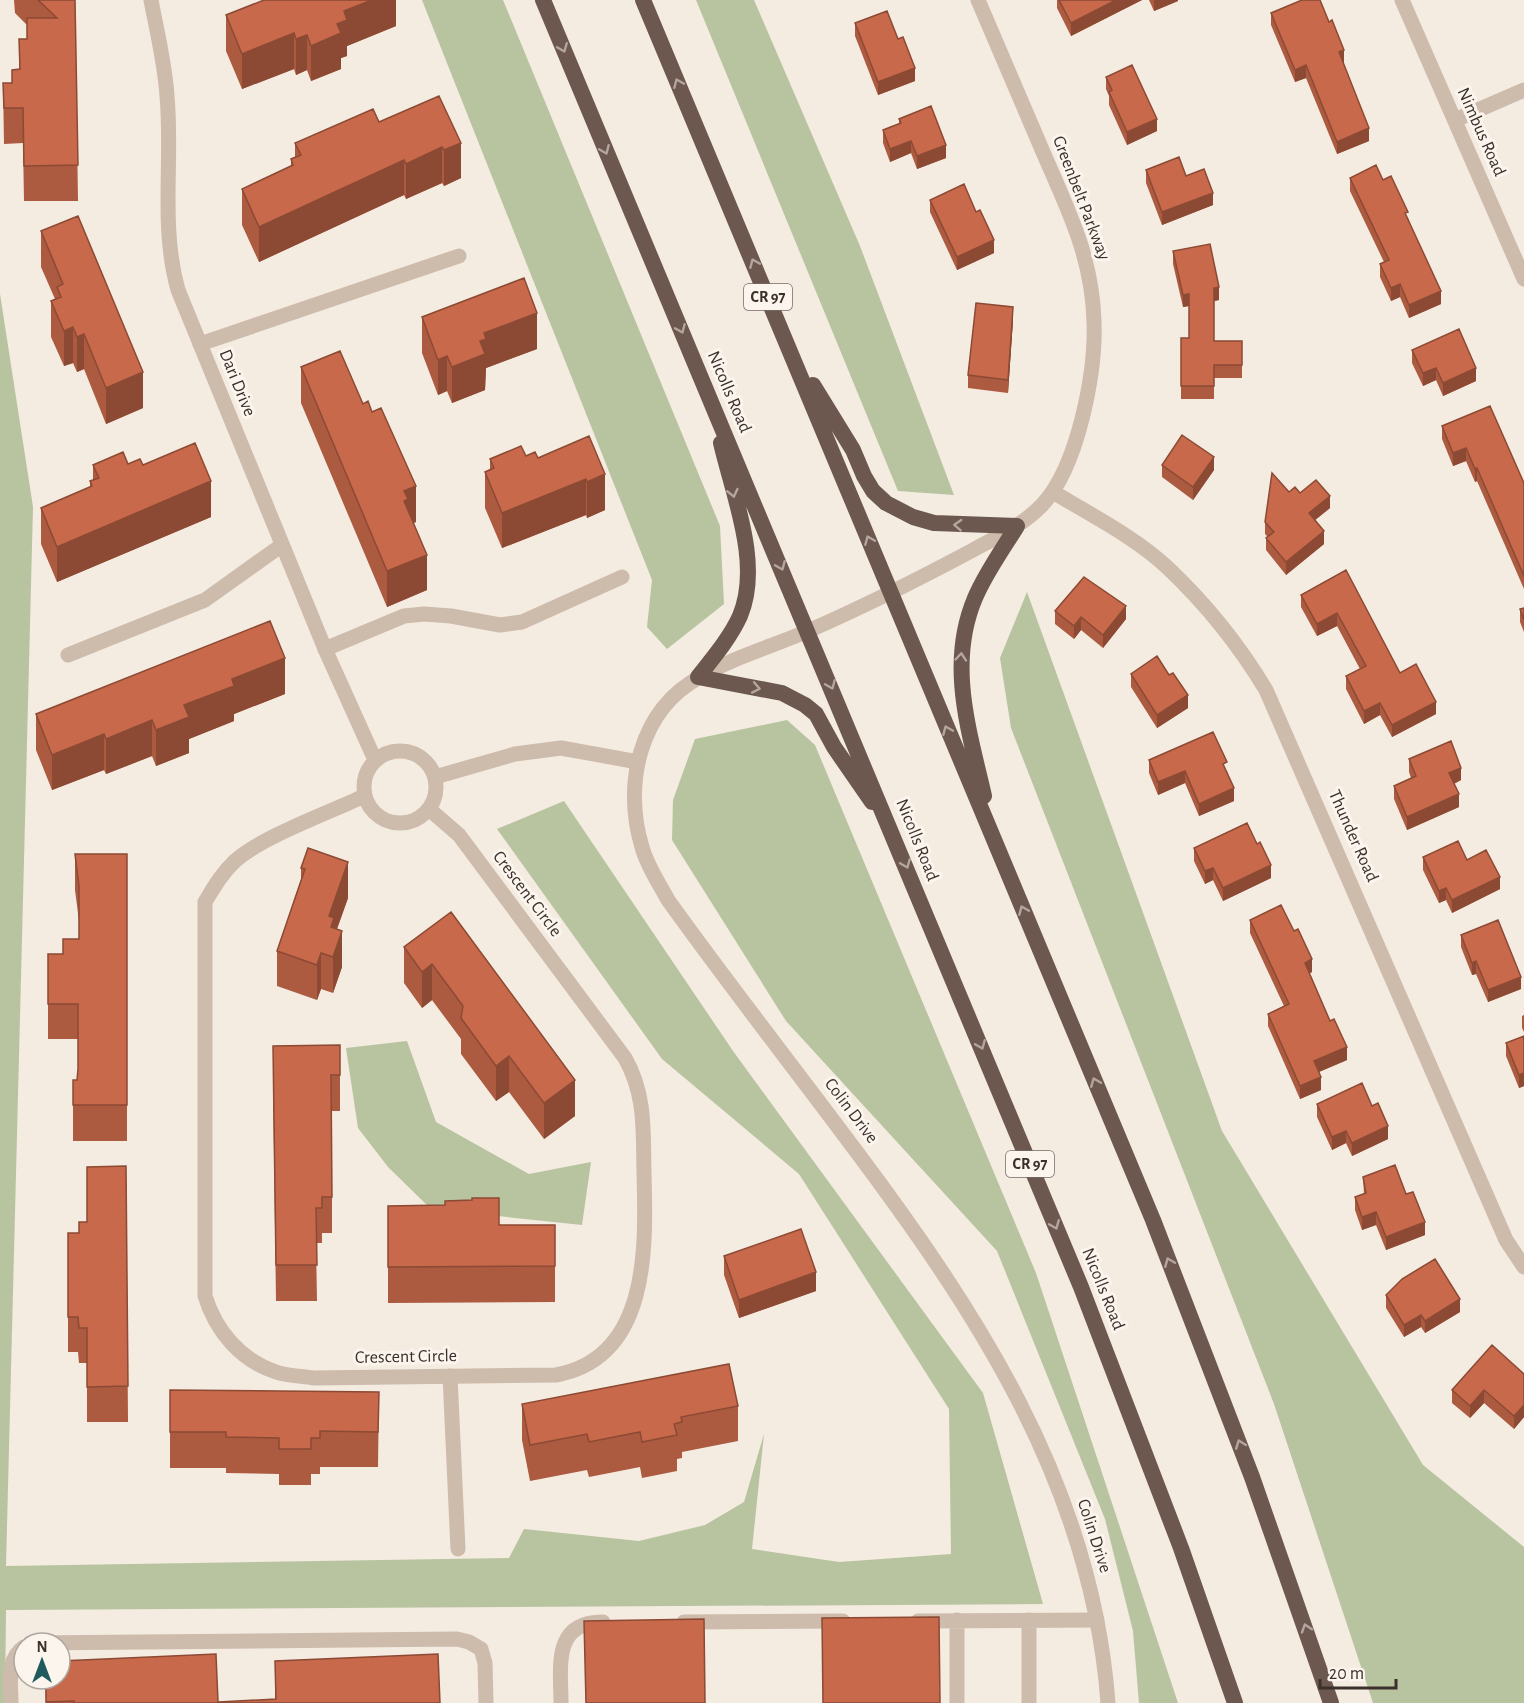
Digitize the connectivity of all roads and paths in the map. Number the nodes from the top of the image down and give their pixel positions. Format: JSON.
{"nodes":[{"id":1,"x":151,"y":0,"type":"edge"},
{"id":2,"x":543,"y":0,"type":"edge"},
{"id":3,"x":643,"y":0,"type":"edge"},
{"id":4,"x":978,"y":0,"type":"edge"},
{"id":5,"x":1402,"y":0,"type":"edge"},
{"id":6,"x":1524,"y":90,"type":"edge"},
{"id":7,"x":1455,"y":120,"type":"junction"},
{"id":8,"x":459,"y":256,"type":"dead end"},
{"id":9,"x":1524,"y":279,"type":"edge"},
{"id":10,"x":785,"y":336,"type":"junction"},
{"id":11,"x":200,"y":344,"type":"junction"},
{"id":12,"x":709,"y":396,"type":"junction"},
{"id":13,"x":1053,"y":492,"type":"junction"},
{"id":14,"x":1017,"y":526,"type":"junction"},
{"id":15,"x":282,"y":545,"type":"junction"},
{"id":16,"x":622,"y":577,"type":"dead end"},
{"id":17,"x":891,"y":594,"type":"junction"},
{"id":18,"x":808,"y":631,"type":"junction"},
{"id":19,"x":325,"y":649,"type":"junction"},
{"id":20,"x":68,"y":655,"type":"dead end"},
{"id":21,"x":698,"y":677,"type":"junction"},
{"id":22,"x":375,"y":760,"type":"junction"},
{"id":23,"x":638,"y":762,"type":"junction"},
{"id":24,"x":435,"y":777,"type":"junction"},
{"id":25,"x":364,"y":796,"type":"junction"},
{"id":26,"x":429,"y":809,"type":"junction"},
{"id":27,"x":892,"y":829,"type":"junction"},
{"id":28,"x":993,"y":838,"type":"junction"},
{"id":29,"x":1524,"y":1267,"type":"edge"},
{"id":30,"x":450,"y":1376,"type":"junction"},
{"id":31,"x":458,"y":1549,"type":"dead end"},
{"id":32,"x":957,"y":1620,"type":"junction"},
{"id":33,"x":1029,"y":1620,"type":"junction"},
{"id":34,"x":1097,"y":1620,"type":"junction"},
{"id":35,"x":864,"y":1621,"type":"edge"},
{"id":36,"x":898,"y":1621,"type":"edge"},
{"id":37,"x":619,"y":1622,"type":"edge"},
{"id":38,"x":665,"y":1622,"type":"edge"},
{"id":39,"x":72,"y":1643,"type":"edge"},
{"id":40,"x":12,"y":1662,"type":"edge"},
{"id":41,"x":11,"y":1703,"type":"edge"},
{"id":42,"x":486,"y":1703,"type":"edge"},
{"id":43,"x":561,"y":1703,"type":"edge"},
{"id":44,"x":957,"y":1703,"type":"edge"},
{"id":45,"x":1029,"y":1703,"type":"edge"},
{"id":46,"x":1108,"y":1703,"type":"edge"},
{"id":47,"x":1235,"y":1703,"type":"edge"},
{"id":48,"x":1331,"y":1703,"type":"edge"}],
"edges":[{"from":1,"to":11,"type":"street","name":"Dari Drive"},
{"from":2,"to":12,"type":"highway","name":"Nicolls Road","number":"CR 97","one_way":true},
{"from":10,"to":3,"type":"highway","number":"CR 97","one_way":true},
{"from":4,"to":13,"type":"street","name":"Greenbelt Parkway"},
{"from":5,"to":7,"type":"street","name":"Nimbus Road"},
{"from":6,"to":7,"type":"street"},
{"from":7,"to":9,"type":"street","name":"Nimbus Road"},
{"from":8,"to":11,"type":"street"},
{"from":14,"to":10,"type":"highway","one_way":true},
{"from":17,"to":10,"type":"highway","number":"CR 97","one_way":true},
{"from":11,"to":15,"type":"street","name":"Dari Drive"},
{"from":12,"to":18,"type":"highway","name":"Nicolls Road","number":"CR 97","one_way":true},
{"from":12,"to":21,"type":"highway","one_way":true},
{"from":13,"to":14,"type":"street","name":"Greenbelt Parkway"},
{"from":13,"to":29,"type":"street","name":"Thunder Road"},
{"from":14,"to":17,"type":"street","name":"Greenbelt Parkway"},
{"from":28,"to":14,"type":"highway","one_way":true},
{"from":15,"to":19,"type":"street","name":"Dari Drive"},
{"from":15,"to":20,"type":"street"},
{"from":16,"to":19,"type":"street"},
{"from":17,"to":18,"type":"street","name":"Greenbelt Parkway"},
{"from":28,"to":17,"type":"highway","number":"CR 97","one_way":true},
{"from":18,"to":21,"type":"street","name":"Colin Drive"},
{"from":18,"to":27,"type":"highway","name":"Nicolls Road","number":"CR 97","one_way":true},
{"from":19,"to":22,"type":"street","name":"Dari Drive"},
{"from":21,"to":23,"type":"street","name":"Colin Drive"},
{"from":21,"to":27,"type":"highway","one_way":true},
{"from":22,"to":24,"type":"street"},
{"from":22,"to":25,"type":"street"},
{"from":23,"to":24,"type":"street"},
{"from":23,"to":34,"type":"street","name":"Colin Drive"},
{"from":24,"to":26,"type":"street"},
{"from":25,"to":26,"type":"street"},
{"from":25,"to":30,"type":"street","name":"Crescent Circle"},
{"from":26,"to":30,"type":"street","name":"Crescent Circle"},
{"from":27,"to":47,"type":"highway","name":"Nicolls Road","number":"CR 97","one_way":true},
{"from":48,"to":28,"type":"highway","number":"CR 97","one_way":true},
{"from":30,"to":31,"type":"street"},
{"from":32,"to":33,"type":"street"},
{"from":32,"to":36,"type":"street"},
{"from":32,"to":44,"type":"street"},
{"from":33,"to":34,"type":"street"},
{"from":33,"to":45,"type":"street"},
{"from":34,"to":46,"type":"street","name":"Colin Drive"},
{"from":35,"to":38,"type":"street"},
{"from":37,"to":43,"type":"street"},
{"from":39,"to":42,"type":"street"},
{"from":40,"to":41,"type":"street"}]}
